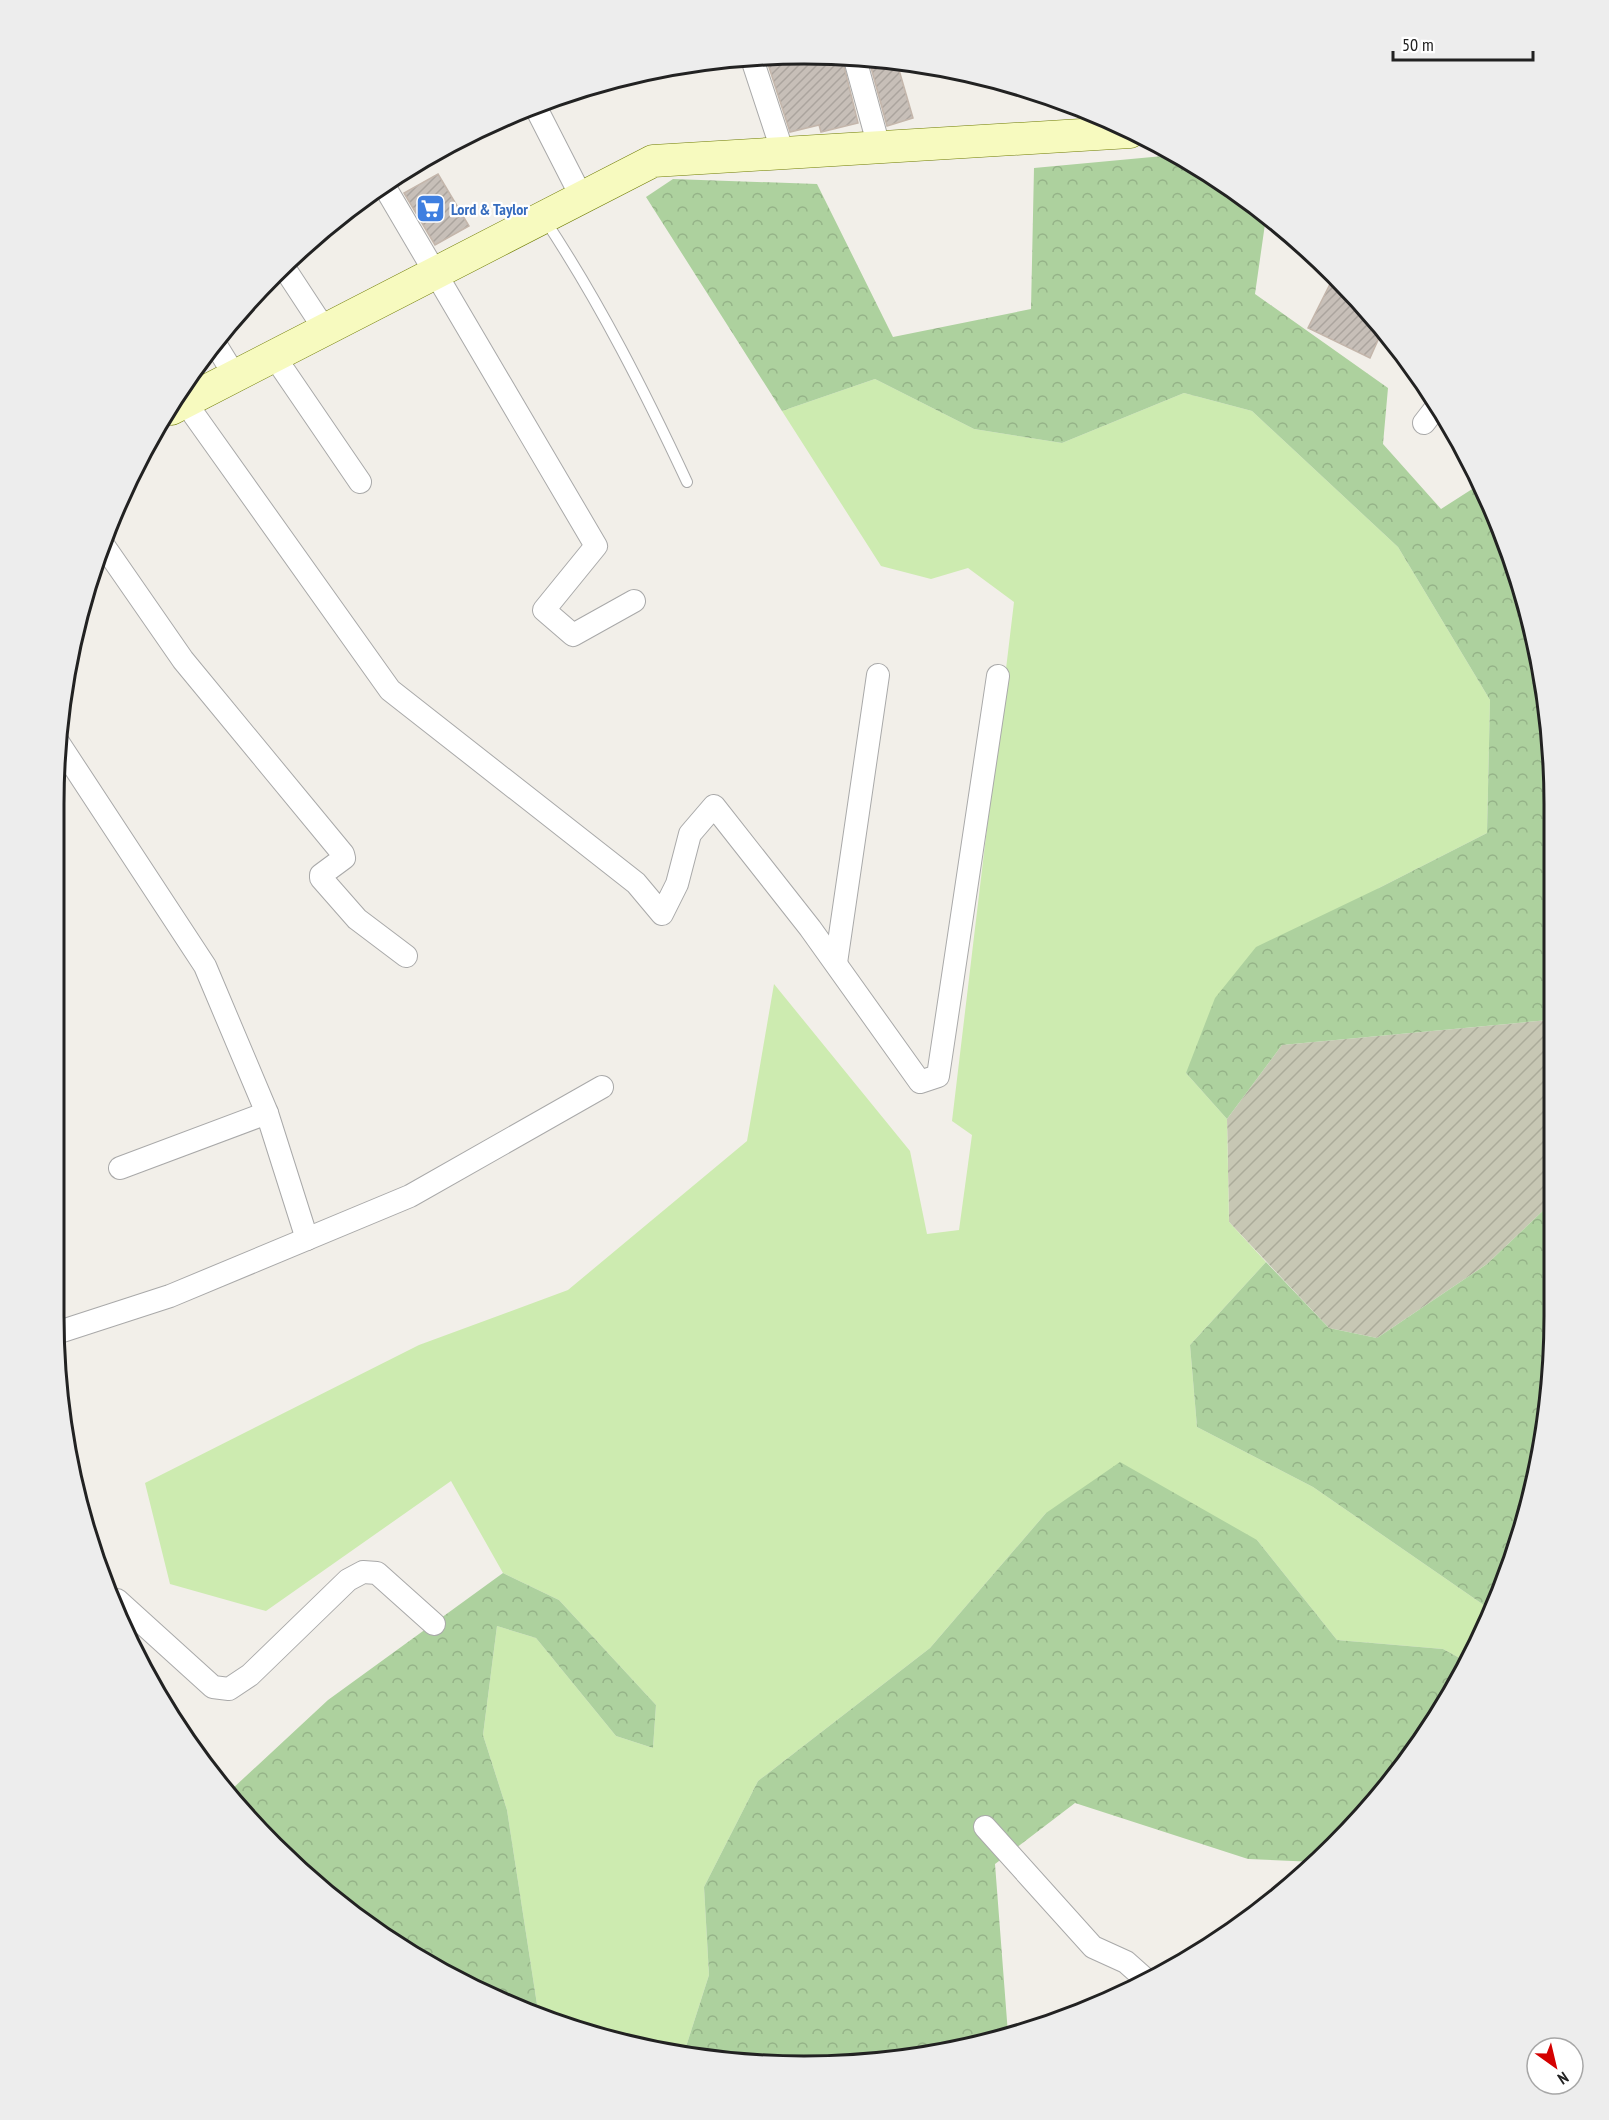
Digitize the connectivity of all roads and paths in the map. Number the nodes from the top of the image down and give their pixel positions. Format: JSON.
{"nodes":[{"id":1,"x":754,"y":66,"type":"edge"},
{"id":2,"x":857,"y":66,"type":"edge"},
{"id":3,"x":539,"y":114,"type":"edge"},
{"id":4,"x":1114,"y":133,"type":"edge"},
{"id":5,"x":879,"y":147,"type":"junction"},
{"id":6,"x":783,"y":153,"type":"junction"},
{"id":7,"x":388,"y":193,"type":"edge"},
{"id":8,"x":582,"y":198,"type":"junction"},
{"id":9,"x":543,"y":218,"type":"junction"},
{"id":10,"x":436,"y":273,"type":"junction"},
{"id":11,"x":288,"y":274,"type":"edge"},
{"id":12,"x":325,"y":330,"type":"junction"},
{"id":13,"x":220,"y":351,"type":"edge"},
{"id":14,"x":274,"y":356,"type":"junction"},
{"id":15,"x":235,"y":376,"type":"junction"},
{"id":16,"x":183,"y":402,"type":"edge"},
{"id":17,"x":180,"y":408,"type":"edge"},
{"id":18,"x":360,"y":482,"type":"dead end"},
{"id":19,"x":687,"y":482,"type":"dead end"},
{"id":20,"x":109,"y":553,"type":"edge"},
{"id":21,"x":633,"y":601,"type":"dead end"},
{"id":22,"x":878,"y":675,"type":"dead end"},
{"id":23,"x":998,"y":676,"type":"dead end"},
{"id":24,"x":66,"y":754,"type":"edge"},
{"id":25,"x":406,"y":957,"type":"dead end"},
{"id":26,"x":836,"y":963,"type":"junction"},
{"id":27,"x":602,"y":1088,"type":"dead end"},
{"id":28,"x":267,"y":1113,"type":"junction"},
{"id":29,"x":120,"y":1168,"type":"dead end"},
{"id":30,"x":308,"y":1239,"type":"junction"},
{"id":31,"x":65,"y":1330,"type":"edge"},
{"id":32,"x":125,"y":1607,"type":"edge"},
{"id":33,"x":434,"y":1624,"type":"dead end"},
{"id":34,"x":985,"y":1827,"type":"dead end"},
{"id":35,"x":1141,"y":1974,"type":"edge"}],
"edges":[{"from":1,"to":6,"type":"street"},
{"from":2,"to":5,"type":"street"},
{"from":3,"to":8,"type":"street"},
{"from":4,"to":5,"type":"street"},
{"from":5,"to":6,"type":"street"},
{"from":6,"to":8,"type":"street"},
{"from":7,"to":10,"type":"street"},
{"from":8,"to":9,"type":"street"},
{"from":9,"to":10,"type":"street"},
{"from":9,"to":19,"type":"lane"},
{"from":10,"to":12,"type":"street"},
{"from":10,"to":21,"type":"street"},
{"from":11,"to":12,"type":"street"},
{"from":12,"to":14,"type":"street"},
{"from":13,"to":15,"type":"street"},
{"from":14,"to":15,"type":"street"},
{"from":14,"to":18,"type":"street"},
{"from":15,"to":16,"type":"street"},
{"from":17,"to":26,"type":"street"},
{"from":20,"to":25,"type":"street"},
{"from":22,"to":26,"type":"street"},
{"from":23,"to":26,"type":"street"},
{"from":24,"to":28,"type":"street"},
{"from":27,"to":30,"type":"street"},
{"from":28,"to":29,"type":"street"},
{"from":28,"to":30,"type":"street"},
{"from":30,"to":31,"type":"street"},
{"from":32,"to":33,"type":"street"},
{"from":34,"to":35,"type":"street"}]}
